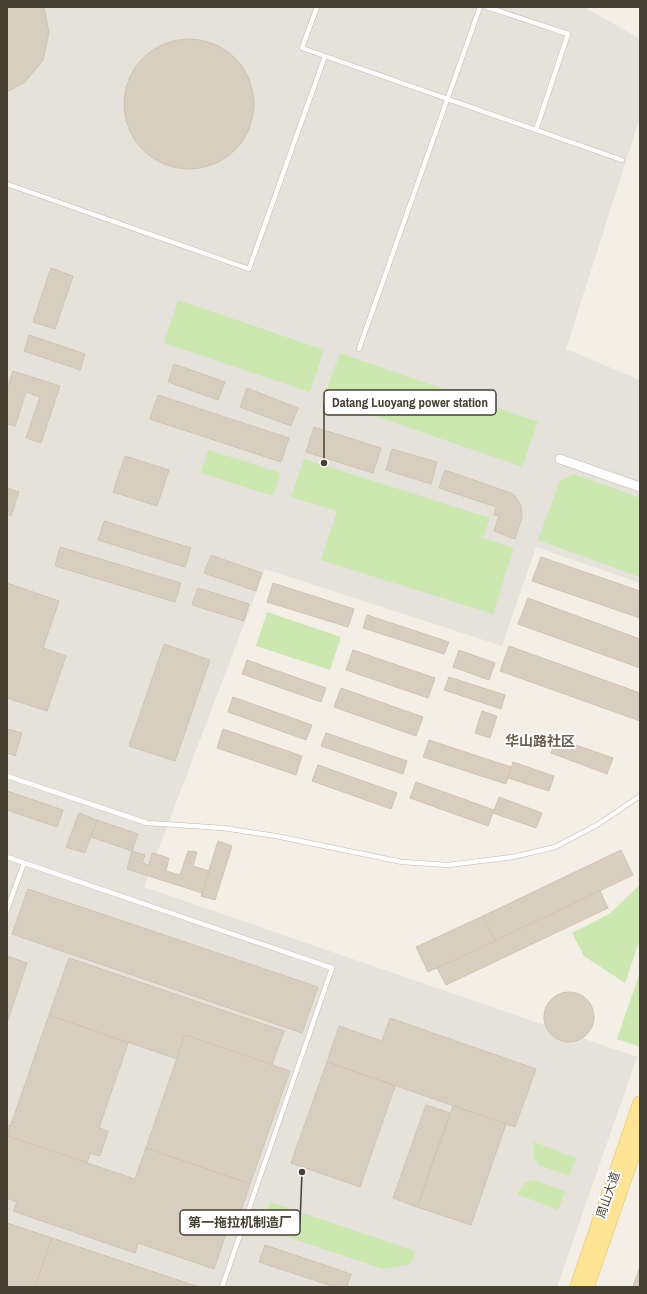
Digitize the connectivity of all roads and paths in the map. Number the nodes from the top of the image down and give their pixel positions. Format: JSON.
{"nodes":[{"id":1,"x":316,"y":7,"type":"edge"},
{"id":2,"x":480,"y":7,"type":"edge"},
{"id":3,"x":487,"y":7,"type":"edge"},
{"id":4,"x":325,"y":56,"type":"junction"},
{"id":5,"x":447,"y":99,"type":"junction"},
{"id":6,"x":536,"y":130,"type":"junction"},
{"id":7,"x":622,"y":160,"type":"dead end"},
{"id":8,"x":7,"y":184,"type":"edge"},
{"id":9,"x":359,"y":349,"type":"dead end"},
{"id":10,"x":560,"y":459,"type":"dead end"},
{"id":11,"x":640,"y":487,"type":"edge"},
{"id":12,"x":7,"y":776,"type":"edge"},
{"id":13,"x":640,"y":796,"type":"edge"},
{"id":14,"x":7,"y":857,"type":"edge"},
{"id":15,"x":24,"y":863,"type":"junction"},
{"id":16,"x":7,"y":910,"type":"edge"},
{"id":17,"x":640,"y":1103,"type":"edge"},
{"id":18,"x":640,"y":1134,"type":"edge"},
{"id":19,"x":222,"y":1287,"type":"edge"},
{"id":20,"x":577,"y":1287,"type":"edge"},
{"id":21,"x":587,"y":1287,"type":"edge"}],
"edges":[{"from":1,"to":4,"type":"lane"},
{"from":2,"to":5,"type":"lane"},
{"from":3,"to":6,"type":"lane"},
{"from":4,"to":5,"type":"lane"},
{"from":4,"to":8,"type":"lane"},
{"from":5,"to":6,"type":"lane"},
{"from":5,"to":9,"type":"lane"},
{"from":6,"to":7,"type":"lane"},
{"from":10,"to":11,"type":"street"},
{"from":12,"to":13,"type":"lane"},
{"from":14,"to":15,"type":"lane"},
{"from":15,"to":16,"type":"lane"},
{"from":15,"to":19,"type":"lane"},
{"from":17,"to":20,"type":"main road","name":"周山大道"},
{"from":18,"to":21,"type":"main road","name":"周山大道"}]}
